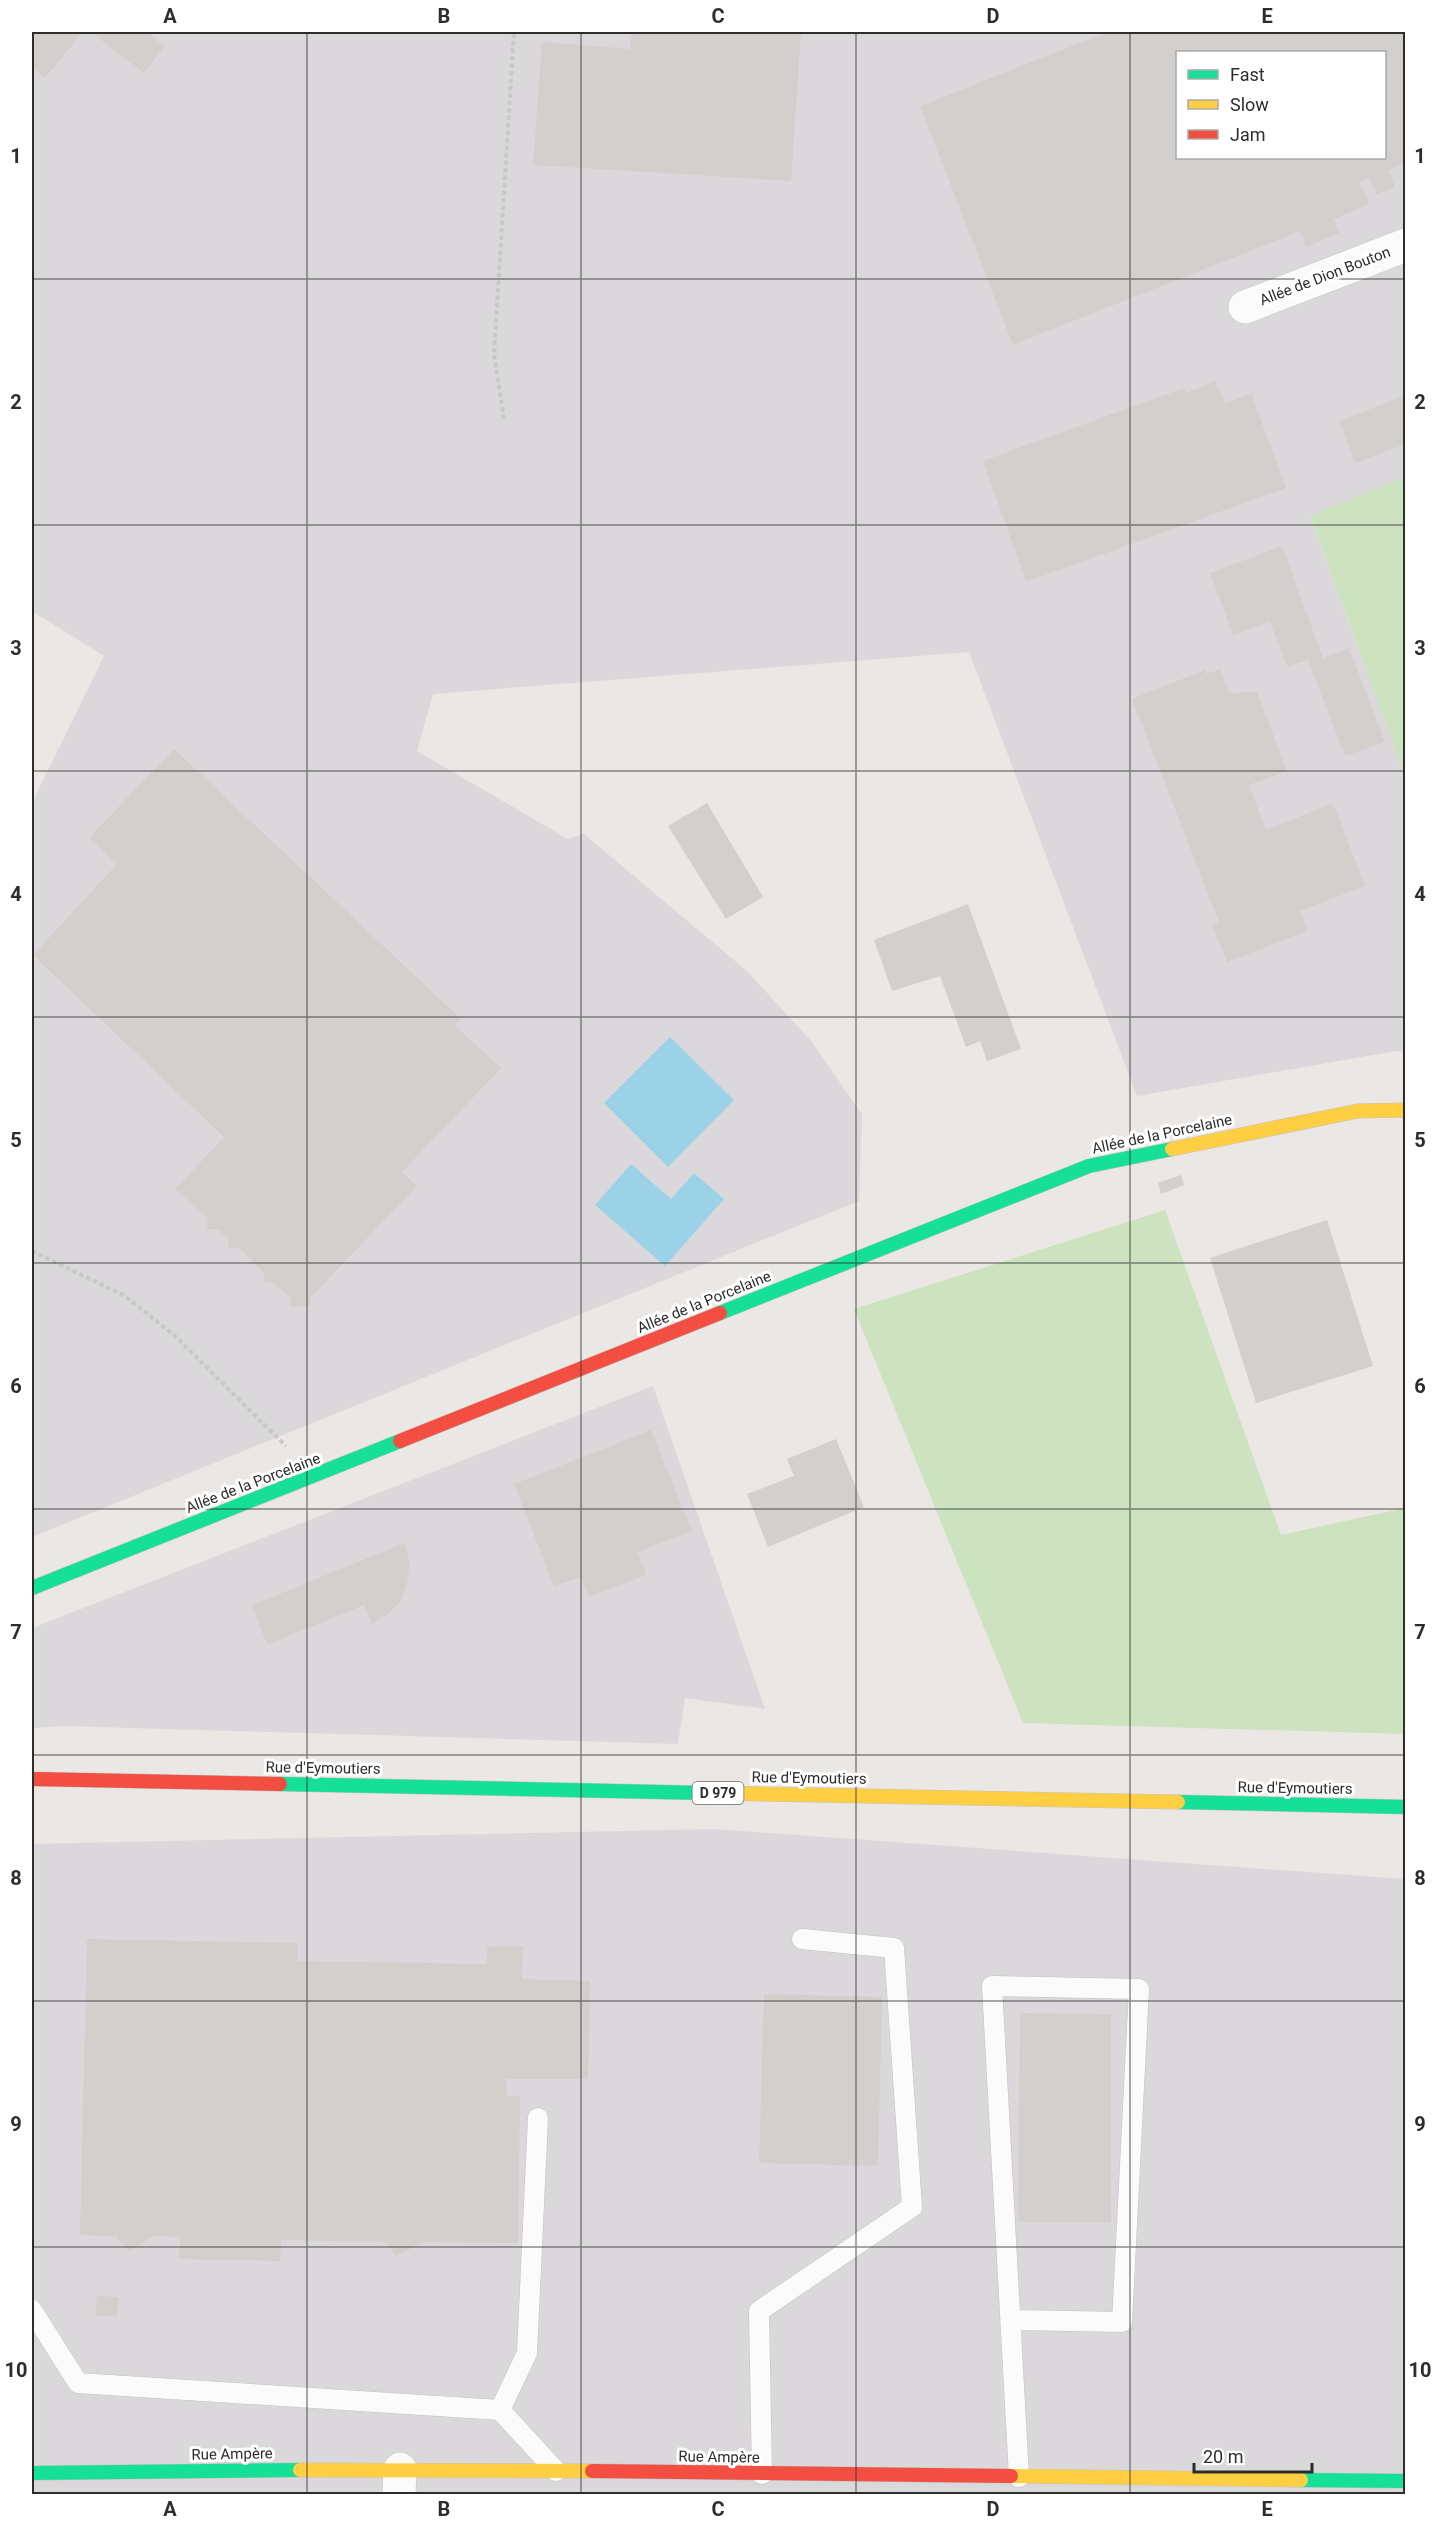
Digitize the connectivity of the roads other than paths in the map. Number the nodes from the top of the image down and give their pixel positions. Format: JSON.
{"nodes":[{"id":1,"x":1406,"y":245,"type":"edge"},
{"id":2,"x":1245,"y":307,"type":"dead end"},
{"id":3,"x":1406,"y":1110,"type":"edge"},
{"id":4,"x":32,"y":1588,"type":"edge"},
{"id":5,"x":32,"y":1779,"type":"edge"},
{"id":6,"x":1406,"y":1807,"type":"edge"},
{"id":7,"x":802,"y":1939,"type":"dead end"},
{"id":8,"x":538,"y":2118,"type":"dead end"},
{"id":9,"x":32,"y":2310,"type":"edge"},
{"id":10,"x":1011,"y":2320,"type":"junction"},
{"id":11,"x":500,"y":2410,"type":"junction"},
{"id":12,"x":556,"y":2471,"type":"junction"},
{"id":13,"x":32,"y":2473,"type":"edge"},
{"id":14,"x":762,"y":2474,"type":"junction"},
{"id":15,"x":1019,"y":2477,"type":"junction"},
{"id":16,"x":1406,"y":2481,"type":"edge"},
{"id":17,"x":400,"y":2482,"type":"edge"},
{"id":18,"x":1321,"y":2487,"type":"edge"}],
"edges":[{"from":1,"to":2,"type":"street","name":"Allée de Dion Bouton"},
{"from":3,"to":4,"type":"street","name":"Allée de la Porcelaine"},
{"from":5,"to":6,"type":"street","name":"Rue d'Eymoutiers","number":"D 979"},
{"from":7,"to":14,"type":"lane"},
{"from":8,"to":11,"type":"lane"},
{"from":9,"to":11,"type":"lane"},
{"from":10,"to":10,"type":"lane"},
{"from":10,"to":15,"type":"lane"},
{"from":11,"to":12,"type":"lane"},
{"from":12,"to":14,"type":"street","name":"Rue Ampère"},
{"from":12,"to":17,"type":"street","name":"Rue Ampère"},
{"from":13,"to":17,"type":"street","name":"Rue Ampère"},
{"from":14,"to":15,"type":"street","name":"Rue Ampère"},
{"from":15,"to":18,"type":"street","name":"Rue Ampère"},
{"from":16,"to":18,"type":"street","name":"Rue Ampère"}]}
